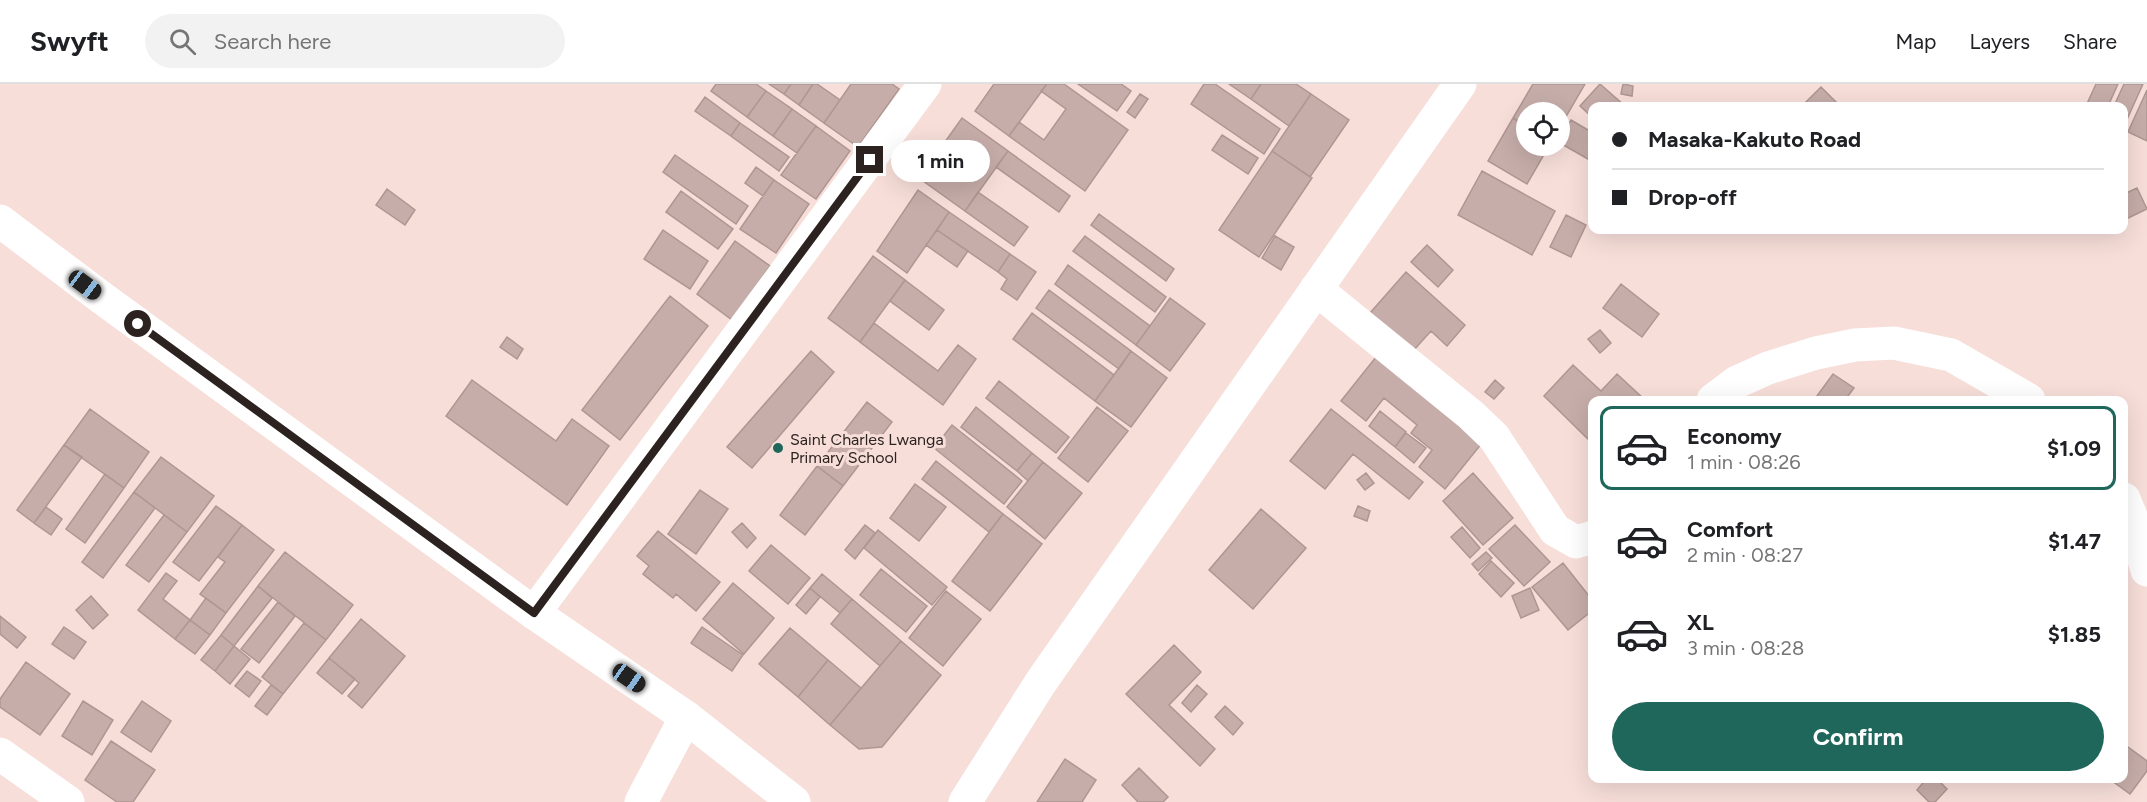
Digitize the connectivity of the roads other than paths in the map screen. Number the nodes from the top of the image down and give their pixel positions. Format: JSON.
{"nodes":[{"id":1,"x":926,"y":84,"type":"edge"},
{"id":2,"x":1450,"y":87,"type":"edge"},
{"id":3,"x":0,"y":221,"type":"edge"},
{"id":4,"x":1316,"y":289,"type":"junction"},
{"id":5,"x":1718,"y":396,"type":"edge"},
{"id":6,"x":2022,"y":396,"type":"edge"},
{"id":7,"x":2128,"y":508,"type":"edge"},
{"id":8,"x":1588,"y":538,"type":"edge"},
{"id":9,"x":2147,"y":570,"type":"edge"},
{"id":10,"x":534,"y":613,"type":"junction"},
{"id":11,"x":686,"y":717,"type":"junction"},
{"id":12,"x":0,"y":754,"type":"edge"},
{"id":13,"x":68,"y":802,"type":"edge"},
{"id":14,"x":641,"y":802,"type":"edge"},
{"id":15,"x":794,"y":802,"type":"edge"},
{"id":16,"x":965,"y":802,"type":"edge"}],
"edges":[{"from":1,"to":10,"type":"main road"},
{"from":2,"to":4,"type":"main road"},
{"from":3,"to":10,"type":"main road"},
{"from":4,"to":8,"type":"main road"},
{"from":4,"to":16,"type":"main road"},
{"from":5,"to":6,"type":"main road"},
{"from":7,"to":9,"type":"main road"},
{"from":10,"to":11,"type":"main road"},
{"from":11,"to":14,"type":"main road"},
{"from":11,"to":15,"type":"main road"},
{"from":12,"to":13,"type":"main road"}]}
